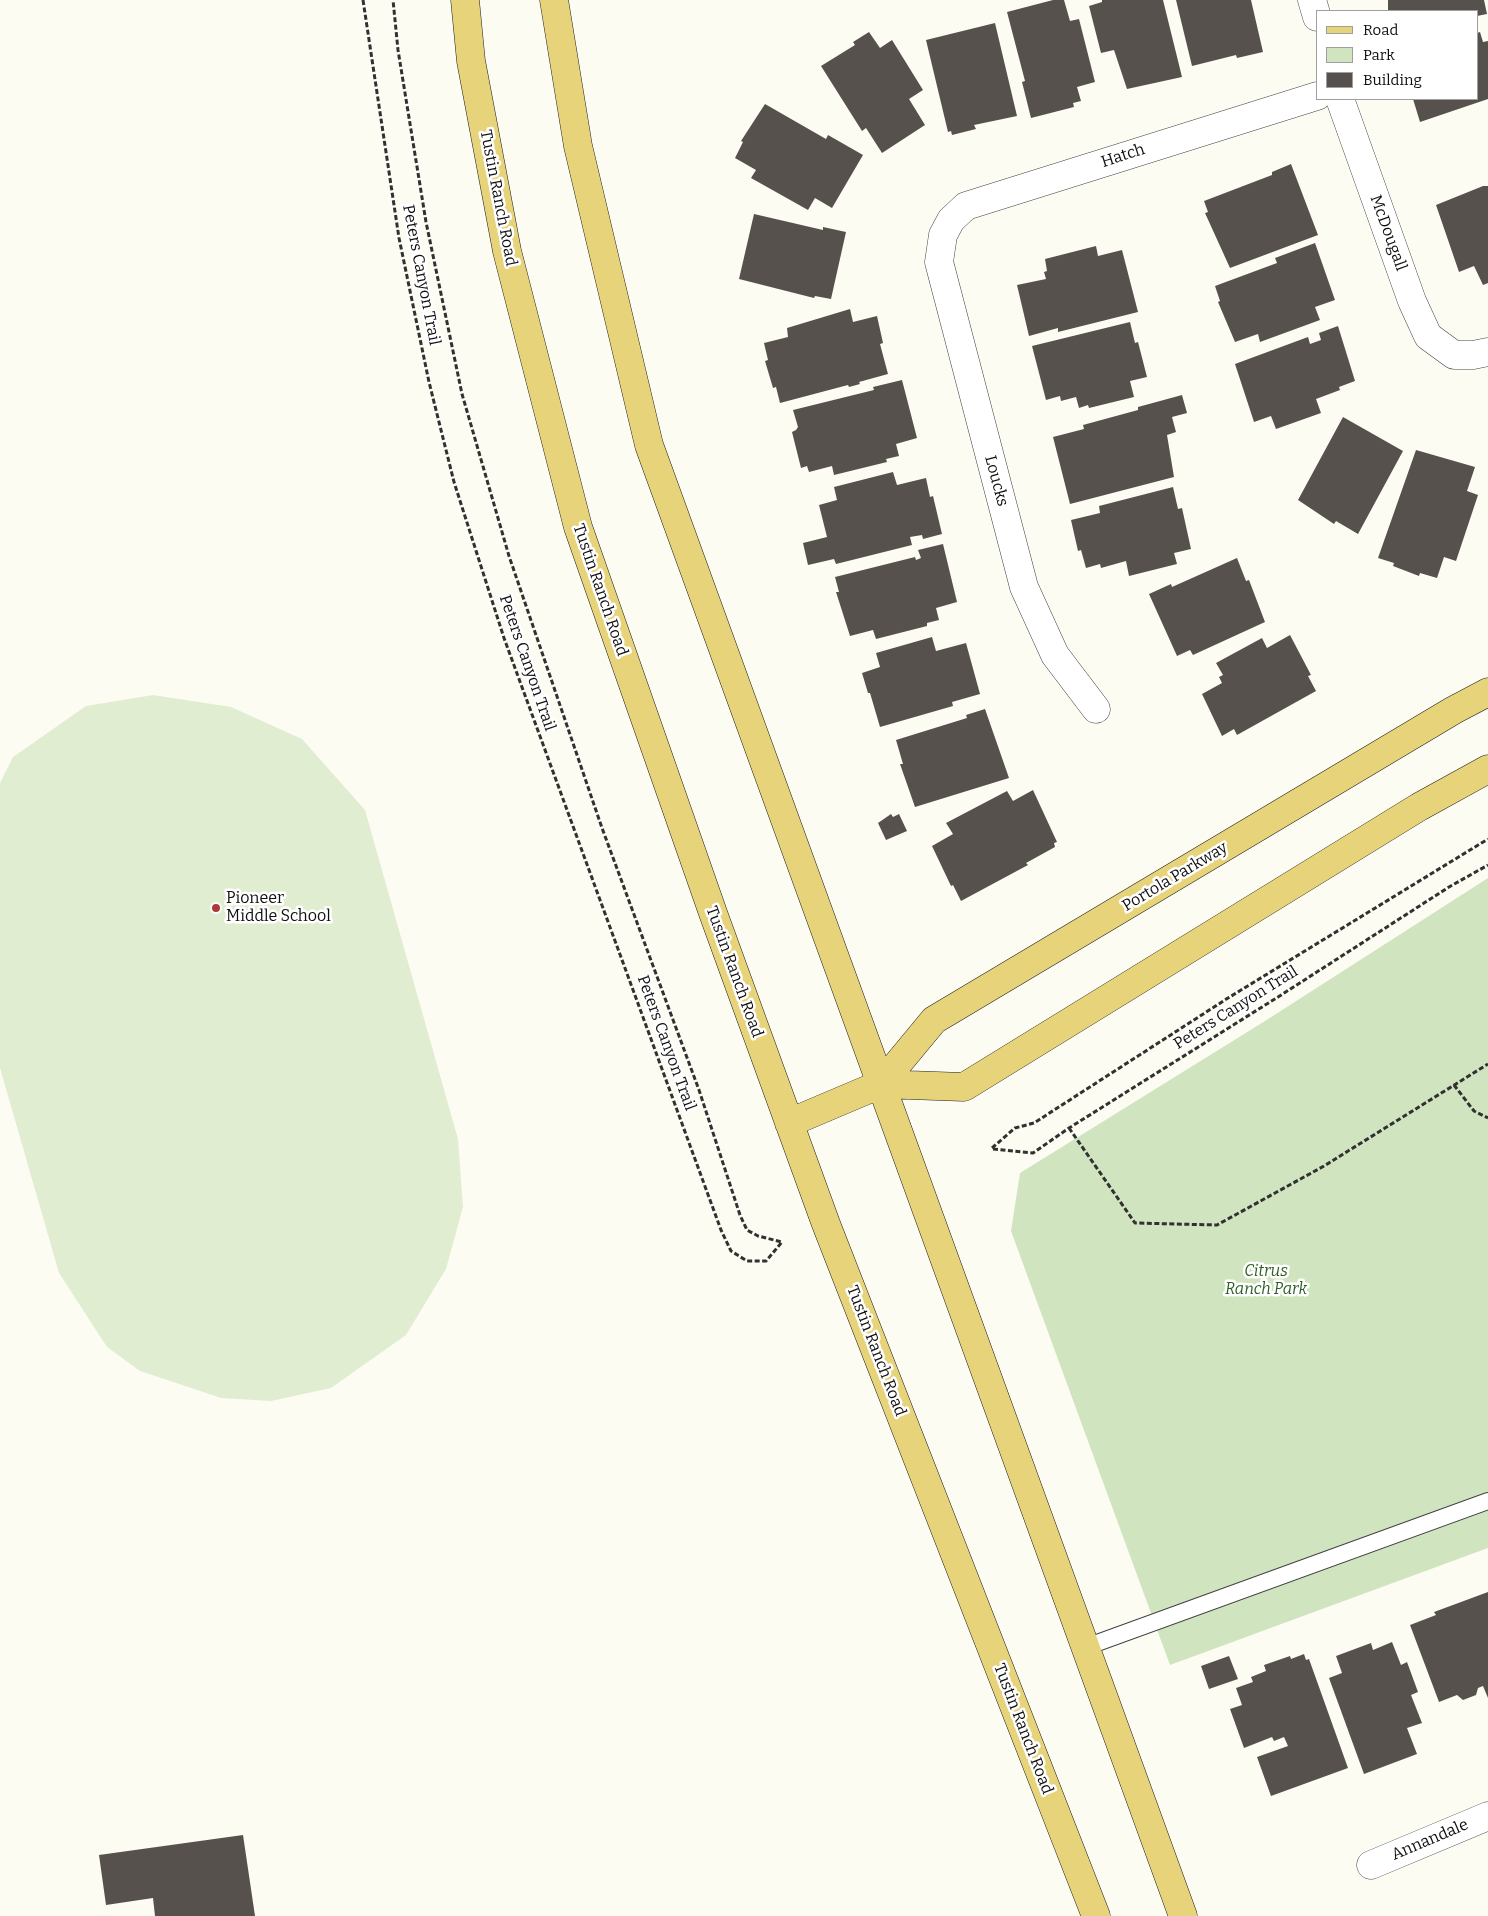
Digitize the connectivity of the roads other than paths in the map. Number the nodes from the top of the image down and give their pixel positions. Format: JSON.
{"nodes":[{"id":1,"x":465,"y":0,"type":"edge"},
{"id":2,"x":554,"y":0,"type":"edge"},
{"id":3,"x":1312,"y":0,"type":"edge"},
{"id":4,"x":1316,"y":13,"type":"edge"},
{"id":5,"x":1316,"y":96,"type":"edge"},
{"id":6,"x":1340,"y":100,"type":"edge"},
{"id":7,"x":943,"y":235,"type":"joint"},
{"id":8,"x":1488,"y":352,"type":"edge"},
{"id":9,"x":1488,"y":692,"type":"edge"},
{"id":10,"x":1096,"y":710,"type":"dead end"},
{"id":11,"x":1488,"y":769,"type":"edge"},
{"id":12,"x":882,"y":1084,"type":"junction"},
{"id":13,"x":789,"y":1123,"type":"junction"},
{"id":14,"x":1488,"y":1501,"type":"edge"},
{"id":15,"x":1086,"y":1647,"type":"junction"},
{"id":16,"x":1488,"y":1816,"type":"edge"},
{"id":17,"x":1371,"y":1865,"type":"dead end"},
{"id":18,"x":1096,"y":1916,"type":"edge"},
{"id":19,"x":1183,"y":1916,"type":"edge"}],
"edges":[{"from":1,"to":13,"type":"main road","name":"Tustin Ranch Road"},
{"from":2,"to":12,"type":"main road"},
{"from":3,"to":4,"type":"street"},
{"from":5,"to":7,"type":"street","name":"Hatch"},
{"from":6,"to":8,"type":"street","name":"McDougall"},
{"from":7,"to":10,"type":"street","name":"Loucks"},
{"from":9,"to":12,"type":"main road","name":"Portola Parkway"},
{"from":11,"to":12,"type":"main road","name":"Portola Parkway"},
{"from":12,"to":13,"type":"main road","name":"Portola Parkway"},
{"from":12,"to":15,"type":"main road"},
{"from":13,"to":18,"type":"main road","name":"Tustin Ranch Road"},
{"from":14,"to":15,"type":"lane"},
{"from":15,"to":19,"type":"main road"},
{"from":16,"to":17,"type":"street","name":"Annandale"}]}
